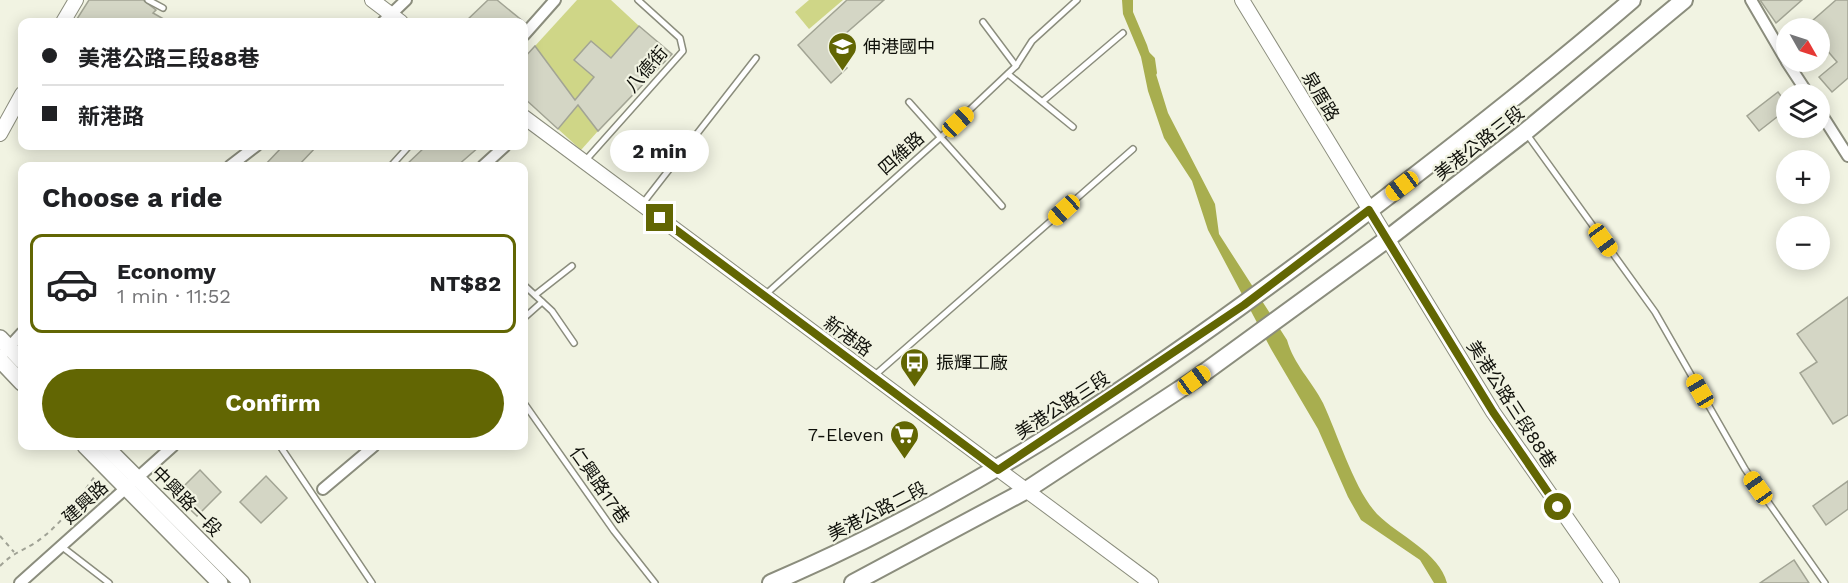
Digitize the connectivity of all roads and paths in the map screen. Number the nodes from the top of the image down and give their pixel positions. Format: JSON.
{"nodes":[{"id":1,"x":76,"y":0,"type":"edge"},
{"id":2,"x":148,"y":0,"type":"edge"},
{"id":3,"x":372,"y":0,"type":"edge"},
{"id":4,"x":406,"y":0,"type":"edge"},
{"id":5,"x":555,"y":0,"type":"edge"},
{"id":6,"x":638,"y":0,"type":"edge"},
{"id":7,"x":1077,"y":0,"type":"edge"},
{"id":8,"x":1242,"y":0,"type":"edge"},
{"id":9,"x":1632,"y":0,"type":"edge"},
{"id":10,"x":1684,"y":0,"type":"edge"},
{"id":11,"x":1751,"y":0,"type":"edge"},
{"id":12,"x":162,"y":9,"type":"dead end"},
{"id":13,"x":65,"y":18,"type":"edge"},
{"id":14,"x":390,"y":18,"type":"edge"},
{"id":15,"x":393,"y":18,"type":"edge"},
{"id":16,"x":983,"y":22,"type":"dead end"},
{"id":17,"x":528,"y":30,"type":"edge"},
{"id":18,"x":1124,"y":33,"type":"dead end"},
{"id":19,"x":1776,"y":42,"type":"edge"},
{"id":20,"x":756,"y":58,"type":"dead end"},
{"id":21,"x":1016,"y":66,"type":"junction"},
{"id":22,"x":1008,"y":74,"type":"junction"},
{"id":23,"x":18,"y":101,"type":"edge"},
{"id":24,"x":1043,"y":101,"type":"junction"},
{"id":25,"x":909,"y":102,"type":"dead end"},
{"id":26,"x":528,"y":123,"type":"edge"},
{"id":27,"x":1073,"y":127,"type":"dead end"},
{"id":28,"x":1830,"y":128,"type":"edge"},
{"id":29,"x":1525,"y":132,"type":"junction"},
{"id":30,"x":0,"y":134,"type":"edge"},
{"id":31,"x":941,"y":137,"type":"junction"},
{"id":32,"x":1133,"y":149,"type":"dead end"},
{"id":33,"x":251,"y":150,"type":"edge"},
{"id":34,"x":405,"y":150,"type":"edge"},
{"id":35,"x":501,"y":150,"type":"edge"},
{"id":36,"x":1848,"y":156,"type":"edge"},
{"id":37,"x":585,"y":161,"type":"junction"},
{"id":38,"x":235,"y":162,"type":"edge"},
{"id":39,"x":395,"y":162,"type":"edge"},
{"id":40,"x":487,"y":162,"type":"edge"},
{"id":41,"x":642,"y":204,"type":"junction"},
{"id":42,"x":1002,"y":206,"type":"dead end"},
{"id":43,"x":1369,"y":210,"type":"junction"},
{"id":44,"x":1386,"y":240,"type":"junction"},
{"id":45,"x":572,"y":266,"type":"dead end"},
{"id":46,"x":528,"y":289,"type":"edge"},
{"id":47,"x":535,"y":295,"type":"junction"},
{"id":48,"x":764,"y":296,"type":"junction"},
{"id":49,"x":542,"y":302,"type":"junction"},
{"id":50,"x":528,"y":314,"type":"edge"},
{"id":51,"x":18,"y":336,"type":"edge"},
{"id":52,"x":574,"y":343,"type":"dead end"},
{"id":53,"x":2,"y":350,"type":"edge"},
{"id":54,"x":18,"y":359,"type":"edge"},
{"id":55,"x":18,"y":376,"type":"edge"},
{"id":56,"x":873,"y":377,"type":"junction"},
{"id":57,"x":528,"y":409,"type":"edge"},
{"id":58,"x":89,"y":450,"type":"edge"},
{"id":59,"x":108,"y":450,"type":"edge"},
{"id":60,"x":168,"y":450,"type":"edge"},
{"id":61,"x":283,"y":450,"type":"edge"},
{"id":62,"x":369,"y":450,"type":"edge"},
{"id":63,"x":103,"y":464,"type":"junction"},
{"id":64,"x":998,"y":470,"type":"junction"},
{"id":65,"x":131,"y":483,"type":"junction"},
{"id":66,"x":323,"y":489,"type":"dead end"},
{"id":67,"x":1025,"y":491,"type":"junction"},
{"id":68,"x":0,"y":536,"type":"edge"},
{"id":69,"x":61,"y":546,"type":"junction"},
{"id":70,"x":14,"y":552,"type":"junction"},
{"id":71,"x":0,"y":566,"type":"edge"},
{"id":72,"x":20,"y":583,"type":"edge"},
{"id":73,"x":109,"y":583,"type":"edge"},
{"id":74,"x":220,"y":583,"type":"edge"},
{"id":75,"x":243,"y":583,"type":"edge"},
{"id":76,"x":372,"y":583,"type":"edge"},
{"id":77,"x":655,"y":583,"type":"edge"},
{"id":78,"x":771,"y":583,"type":"edge"},
{"id":79,"x":853,"y":583,"type":"edge"},
{"id":80,"x":1151,"y":583,"type":"edge"},
{"id":81,"x":1612,"y":583,"type":"edge"},
{"id":82,"x":1825,"y":583,"type":"edge"}],
"edges":[{"from":1,"to":13,"type":"street"},
{"from":2,"to":12,"type":"lane"},
{"from":3,"to":14,"type":"street"},
{"from":4,"to":15,"type":"street"},
{"from":5,"to":17,"type":"street"},
{"from":6,"to":37,"type":"lane","name":"八德街"},
{"from":7,"to":21,"type":"lane","name":"四維路"},
{"from":8,"to":43,"type":"street","name":"泉厝路"},
{"from":9,"to":43,"type":"main road","name":"美港公路三段"},
{"from":10,"to":29,"type":"main road","name":"美港公路三段"},
{"from":11,"to":19,"type":"street"},
{"from":16,"to":21,"type":"lane"},
{"from":18,"to":24,"type":"lane"},
{"from":20,"to":41,"type":"lane"},
{"from":21,"to":22,"type":"lane","name":"四維路"},
{"from":22,"to":24,"type":"lane"},
{"from":22,"to":31,"type":"lane","name":"四維路"},
{"from":23,"to":30,"type":"street"},
{"from":24,"to":27,"type":"lane"},
{"from":25,"to":31,"type":"lane"},
{"from":26,"to":37,"type":"street","name":"新港路"},
{"from":28,"to":36,"type":"street"},
{"from":29,"to":44,"type":"main road","name":"美港公路三段"},
{"from":29,"to":82,"type":"lane"},
{"from":31,"to":42,"type":"lane"},
{"from":31,"to":48,"type":"lane","name":"四維路"},
{"from":32,"to":56,"type":"lane"},
{"from":33,"to":38,"type":"street"},
{"from":34,"to":39,"type":"lane"},
{"from":35,"to":40,"type":"street"},
{"from":37,"to":41,"type":"street","name":"新港路"},
{"from":41,"to":48,"type":"street","name":"新港路"},
{"from":43,"to":44,"type":"street","name":"泉厝路"},
{"from":43,"to":64,"type":"main road","name":"美港公路三段"},
{"from":44,"to":67,"type":"main road","name":"美港公路三段"},
{"from":44,"to":81,"type":"street","name":"美港公路三段88巷"},
{"from":45,"to":47,"type":"lane"},
{"from":46,"to":47,"type":"lane"},
{"from":47,"to":49,"type":"lane"},
{"from":48,"to":56,"type":"street","name":"新港路"},
{"from":49,"to":50,"type":"lane"},
{"from":49,"to":52,"type":"lane"},
{"from":51,"to":53,"type":"street"},
{"from":53,"to":54,"type":"main road"},
{"from":53,"to":55,"type":"main road"},
{"from":56,"to":64,"type":"street","name":"新港路"},
{"from":57,"to":77,"type":"lane","name":"仁興路17巷"},
{"from":58,"to":63,"type":"main road","name":"中興路一段"},
{"from":59,"to":65,"type":"main road","name":"中興路一段"},
{"from":60,"to":65,"type":"street","name":"建興路"},
{"from":61,"to":76,"type":"lane"},
{"from":62,"to":66,"type":"street"},
{"from":63,"to":65,"type":"main road","name":"中興路一段"},
{"from":63,"to":70,"type":"path"},
{"from":64,"to":67,"type":"street","name":"新港路"},
{"from":64,"to":78,"type":"main road","name":"美港公路二段"},
{"from":65,"to":69,"type":"street","name":"建興路"},
{"from":65,"to":74,"type":"main road","name":"中興路一段"},
{"from":65,"to":75,"type":"main road","name":"中興路一段"},
{"from":67,"to":79,"type":"main road"},
{"from":67,"to":80,"type":"street","name":"新港路"},
{"from":68,"to":70,"type":"path"},
{"from":69,"to":72,"type":"street","name":"建興路"},
{"from":69,"to":73,"type":"lane"},
{"from":70,"to":71,"type":"path"}]}
